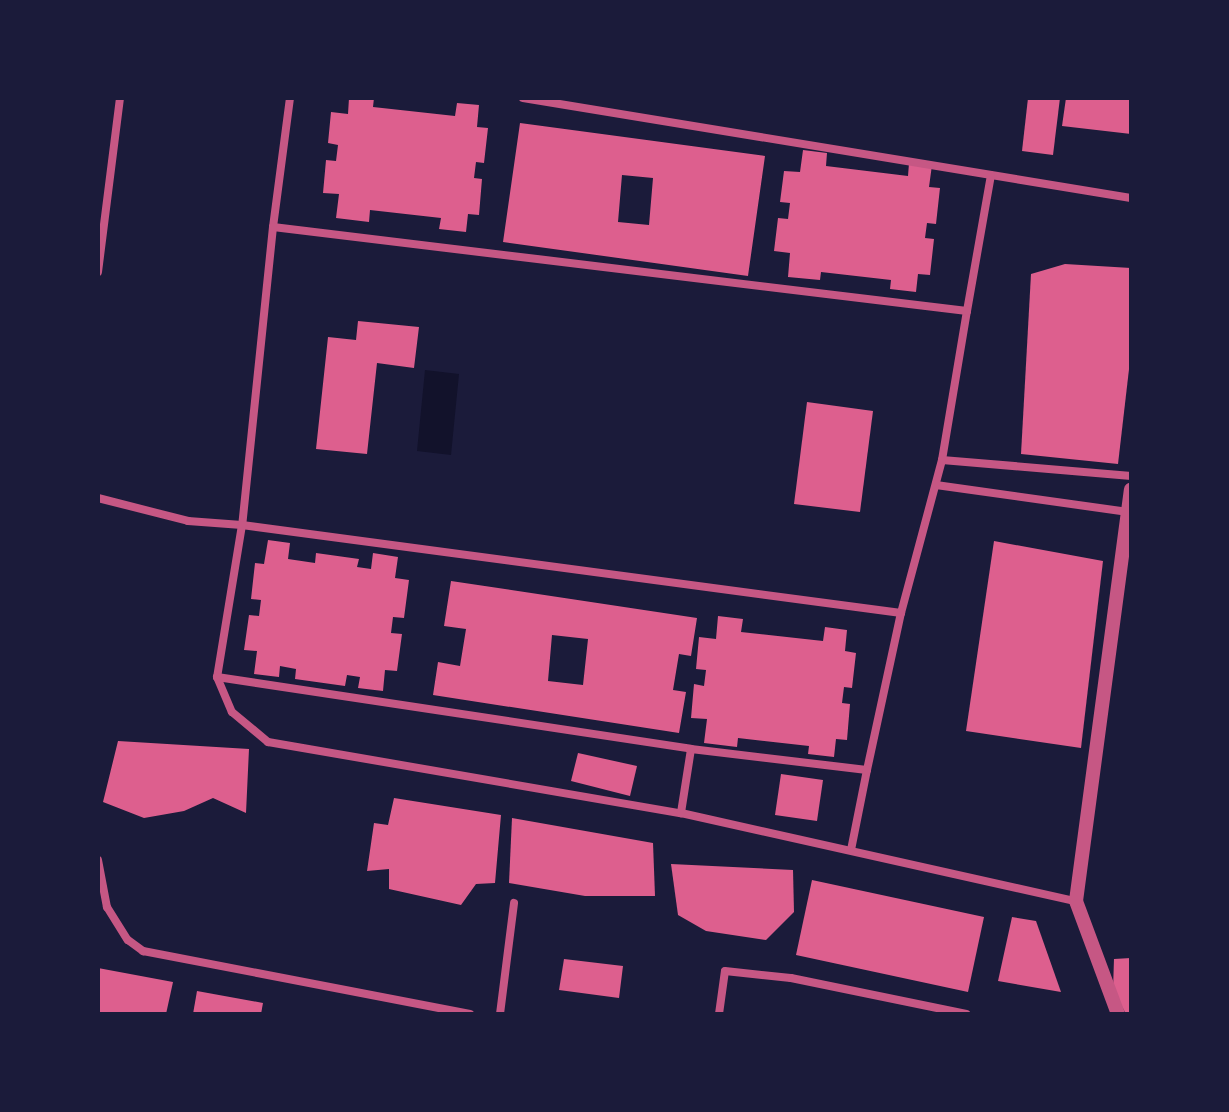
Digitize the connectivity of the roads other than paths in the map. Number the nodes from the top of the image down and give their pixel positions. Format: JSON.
{"nodes":[{"id":1,"x":120,"y":98,"type":"edge"},
{"id":2,"x":290,"y":98,"type":"edge"},
{"id":3,"x":523,"y":98,"type":"edge"},
{"id":4,"x":991,"y":175,"type":"junction"},
{"id":5,"x":1131,"y":198,"type":"edge"},
{"id":6,"x":273,"y":227,"type":"junction"},
{"id":7,"x":98,"y":272,"type":"edge"},
{"id":8,"x":967,"y":311,"type":"junction"},
{"id":9,"x":942,"y":460,"type":"junction"},
{"id":10,"x":1131,"y":476,"type":"edge"},
{"id":11,"x":936,"y":485,"type":"junction"},
{"id":12,"x":1131,"y":490,"type":"edge"},
{"id":13,"x":98,"y":498,"type":"edge"},
{"id":14,"x":1128,"y":512,"type":"junction"},
{"id":15,"x":242,"y":525,"type":"junction"},
{"id":16,"x":901,"y":613,"type":"junction"},
{"id":17,"x":217,"y":677,"type":"junction"},
{"id":18,"x":691,"y":749,"type":"junction"},
{"id":19,"x":867,"y":770,"type":"junction"},
{"id":20,"x":681,"y":813,"type":"junction"},
{"id":21,"x":851,"y":850,"type":"junction"},
{"id":22,"x":98,"y":860,"type":"edge"},
{"id":23,"x":1076,"y":901,"type":"junction"},
{"id":24,"x":514,"y":903,"type":"dead end"},
{"id":25,"x":470,"y":1014,"type":"edge"},
{"id":26,"x":500,"y":1014,"type":"edge"},
{"id":27,"x":719,"y":1014,"type":"edge"},
{"id":28,"x":966,"y":1014,"type":"edge"},
{"id":29,"x":1118,"y":1014,"type":"edge"}],
"edges":[{"from":1,"to":7,"type":"street"},
{"from":2,"to":6,"type":"street"},
{"from":3,"to":4,"type":"street"},
{"from":4,"to":5,"type":"street"},
{"from":4,"to":8,"type":"street"},
{"from":6,"to":8,"type":"street"},
{"from":6,"to":15,"type":"street"},
{"from":8,"to":9,"type":"street"},
{"from":9,"to":10,"type":"street"},
{"from":9,"to":11,"type":"street"},
{"from":11,"to":14,"type":"street"},
{"from":11,"to":16,"type":"street"},
{"from":12,"to":14,"type":"street"},
{"from":13,"to":15,"type":"street"},
{"from":14,"to":23,"type":"street"},
{"from":15,"to":16,"type":"street"},
{"from":15,"to":17,"type":"street"},
{"from":16,"to":19,"type":"street"},
{"from":17,"to":18,"type":"street"},
{"from":17,"to":20,"type":"street"},
{"from":18,"to":19,"type":"street"},
{"from":18,"to":20,"type":"street"},
{"from":19,"to":21,"type":"street"},
{"from":20,"to":21,"type":"street"},
{"from":21,"to":23,"type":"street"},
{"from":22,"to":25,"type":"street"},
{"from":23,"to":29,"type":"street"},
{"from":24,"to":26,"type":"street"},
{"from":27,"to":28,"type":"street"}]}
